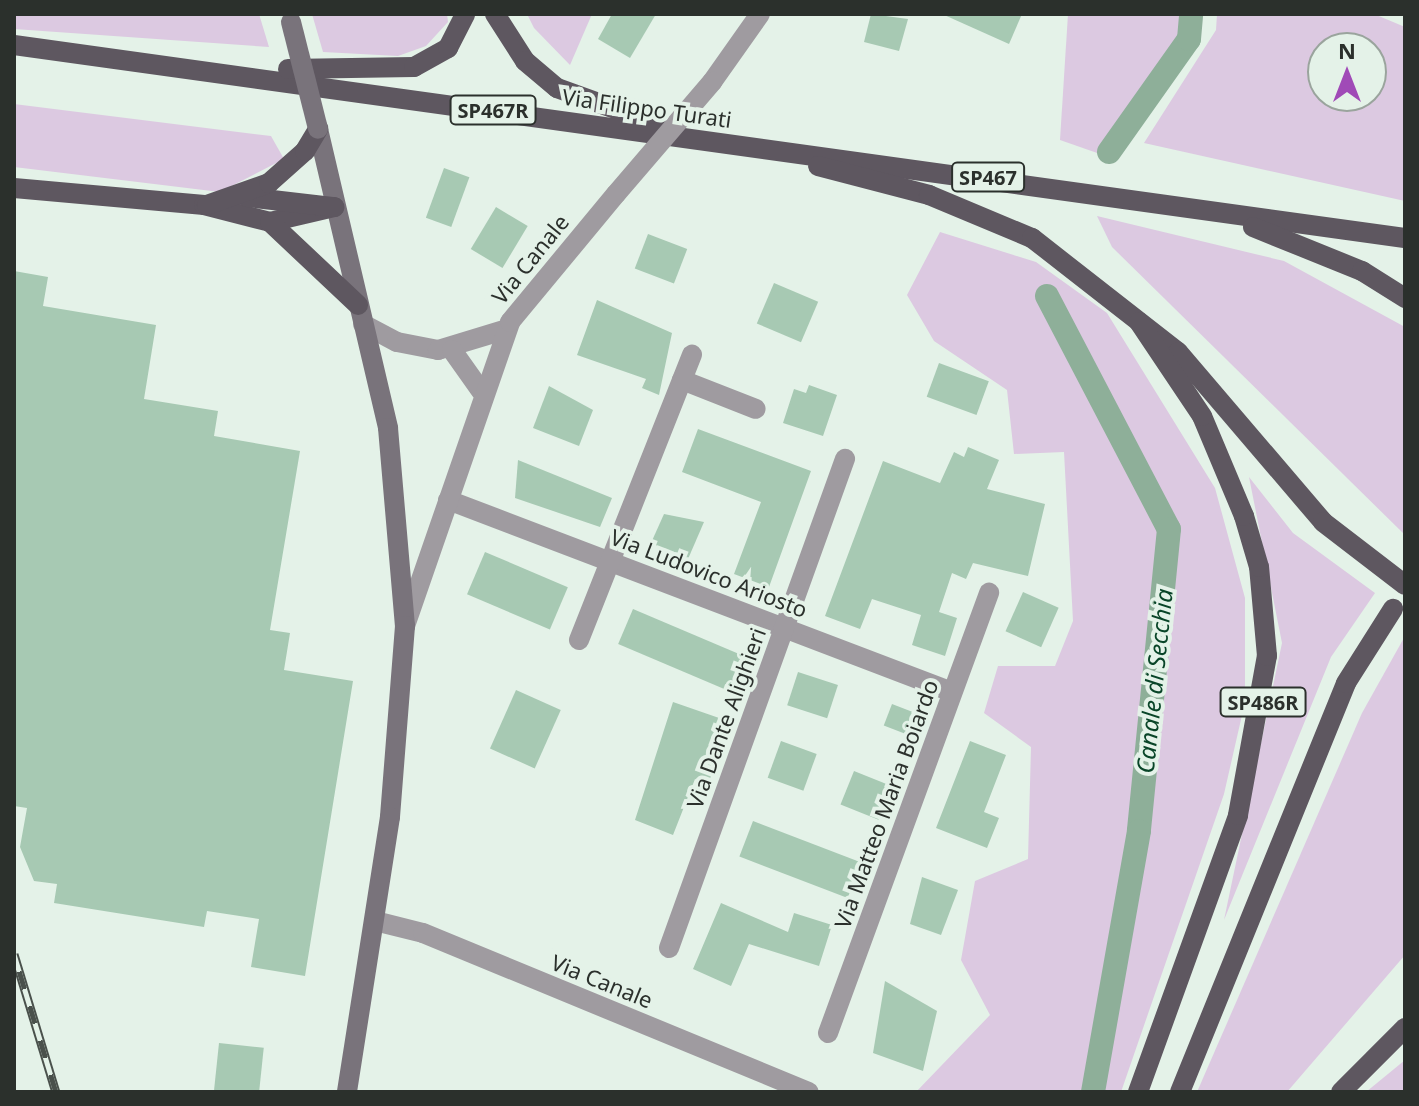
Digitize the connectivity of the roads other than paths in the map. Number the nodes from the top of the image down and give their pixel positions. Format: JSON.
{"nodes":[{"id":1,"x":465,"y":14,"type":"edge"},
{"id":2,"x":495,"y":14,"type":"edge"},
{"id":3,"x":760,"y":14,"type":"edge"},
{"id":4,"x":290,"y":18,"type":"edge"},
{"id":5,"x":14,"y":45,"type":"edge"},
{"id":6,"x":238,"y":73,"type":"junction"},
{"id":7,"x":318,"y":129,"type":"junction"},
{"id":8,"x":746,"y":146,"type":"junction"},
{"id":9,"x":14,"y":188,"type":"edge"},
{"id":10,"x":243,"y":197,"type":"junction"},
{"id":11,"x":204,"y":205,"type":"junction"},
{"id":12,"x":334,"y":207,"type":"junction"},
{"id":13,"x":1226,"y":216,"type":"junction"},
{"id":14,"x":270,"y":222,"type":"junction"},
{"id":15,"x":1405,"y":238,"type":"edge"},
{"id":16,"x":1405,"y":298,"type":"edge"},
{"id":17,"x":360,"y":314,"type":"junction"},
{"id":18,"x":1139,"y":322,"type":"junction"},
{"id":19,"x":507,"y":329,"type":"junction"},
{"id":20,"x":452,"y":350,"type":"junction"},
{"id":21,"x":692,"y":355,"type":"dead end"},
{"id":22,"x":682,"y":380,"type":"junction"},
{"id":23,"x":481,"y":391,"type":"junction"},
{"id":24,"x":756,"y":409,"type":"dead end"},
{"id":25,"x":845,"y":459,"type":"dead end"},
{"id":26,"x":448,"y":500,"type":"junction"},
{"id":27,"x":607,"y":560,"type":"junction"},
{"id":28,"x":1405,"y":585,"type":"edge"},
{"id":29,"x":989,"y":592,"type":"dead end"},
{"id":30,"x":1393,"y":609,"type":"dead end"},
{"id":31,"x":405,"y":626,"type":"junction"},
{"id":32,"x":784,"y":627,"type":"junction"},
{"id":33,"x":579,"y":640,"type":"dead end"},
{"id":34,"x":952,"y":692,"type":"junction"},
{"id":35,"x":375,"y":921,"type":"junction"},
{"id":36,"x":669,"y":948,"type":"dead end"},
{"id":37,"x":1405,"y":1028,"type":"edge"},
{"id":38,"x":828,"y":1033,"type":"dead end"},
{"id":39,"x":347,"y":1092,"type":"edge"},
{"id":40,"x":809,"y":1092,"type":"edge"},
{"id":41,"x":1138,"y":1092,"type":"edge"},
{"id":42,"x":1180,"y":1092,"type":"edge"},
{"id":43,"x":1341,"y":1092,"type":"edge"}],
"edges":[{"from":1,"to":6,"type":"main road"},
{"from":2,"to":8,"type":"main road"},
{"from":3,"to":19,"type":"street","name":"Via Canale","bridge":true},
{"from":4,"to":7,"type":"main road","name":"Via Canale","bridge":true},
{"from":5,"to":6,"type":"main road","name":"Via Filippo Turati","number":"SP467R"},
{"from":6,"to":8,"type":"main road","name":"Via Filippo Turati","number":"SP467R"},
{"from":7,"to":10,"type":"main road"},
{"from":7,"to":12,"type":"main road","name":"Via Canale"},
{"from":8,"to":13,"type":"main road","name":"Via Filippo Turati","number":"SP467"},
{"from":8,"to":18,"type":"main road"},
{"from":9,"to":11,"type":"main road"},
{"from":10,"to":11,"type":"main road"},
{"from":10,"to":12,"type":"main road"},
{"from":11,"to":14,"type":"main road"},
{"from":12,"to":14,"type":"main road"},
{"from":12,"to":17,"type":"main road","name":"Via Canale"},
{"from":13,"to":15,"type":"main road","number":"SP467"},
{"from":13,"to":16,"type":"main road"},
{"from":14,"to":17,"type":"main road"},
{"from":17,"to":20,"type":"street"},
{"from":17,"to":31,"type":"main road","name":"Via Canale"},
{"from":18,"to":28,"type":"main road"},
{"from":18,"to":41,"type":"main road","number":"SP486R"},
{"from":19,"to":20,"type":"street"},
{"from":19,"to":23,"type":"street","name":"Via Canale"},
{"from":20,"to":23,"type":"street"},
{"from":21,"to":22,"type":"street"},
{"from":22,"to":24,"type":"street"},
{"from":22,"to":27,"type":"street"},
{"from":23,"to":26,"type":"street","name":"Via Canale"},
{"from":25,"to":32,"type":"street","name":"Via Dante Alighieri"},
{"from":26,"to":27,"type":"street","name":"Via Ludovico Ariosto"},
{"from":26,"to":31,"type":"street","name":"Via Canale"},
{"from":27,"to":32,"type":"street","name":"Via Ludovico Ariosto"},
{"from":27,"to":33,"type":"street"},
{"from":29,"to":34,"type":"street","name":"Via Matteo Maria Boiardo"},
{"from":30,"to":42,"type":"main road","number":"SP486R"},
{"from":31,"to":35,"type":"main road","name":"Via Canale"},
{"from":32,"to":34,"type":"street","name":"Via Ludovico Ariosto"},
{"from":32,"to":36,"type":"street","name":"Via Dante Alighieri"},
{"from":34,"to":38,"type":"street","name":"Via Matteo Maria Boiardo"},
{"from":35,"to":39,"type":"main road","name":"Via Canale"},
{"from":35,"to":40,"type":"street","name":"Via Canale"},
{"from":37,"to":43,"type":"main road"}]}
